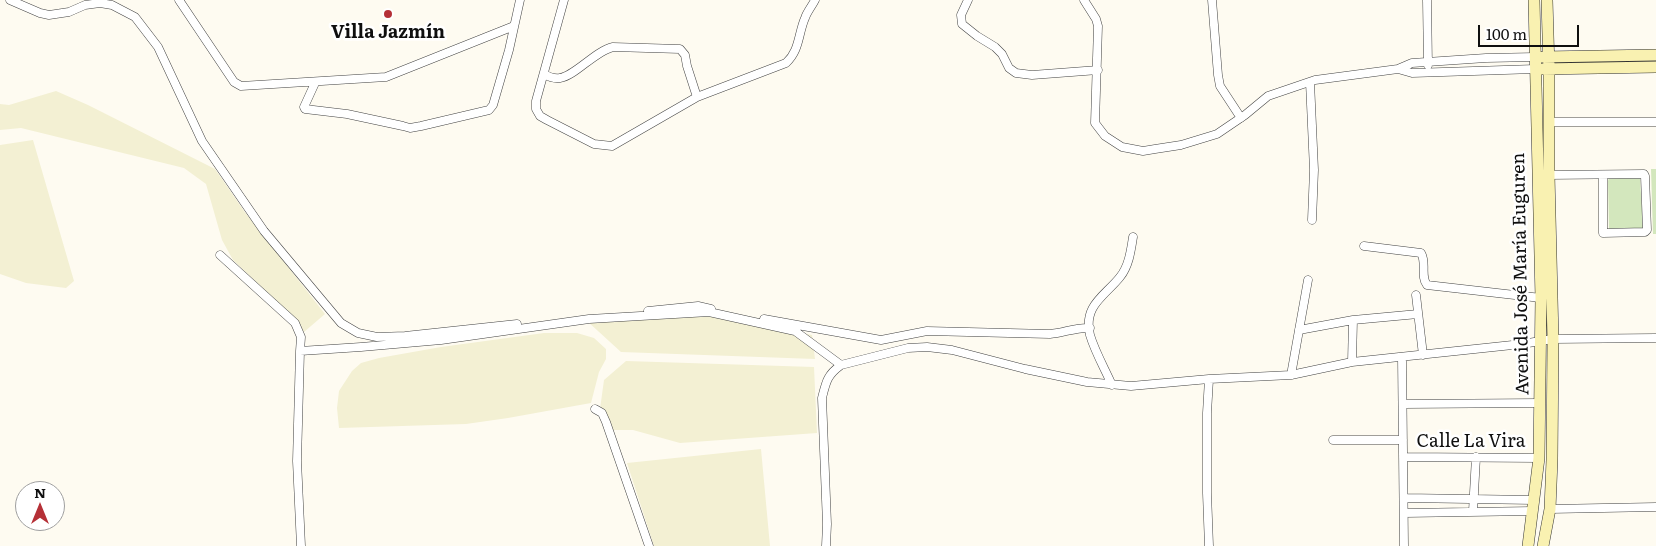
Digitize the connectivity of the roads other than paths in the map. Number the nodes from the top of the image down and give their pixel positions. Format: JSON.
{"nodes":[{"id":1,"x":10,"y":0,"type":"edge"},
{"id":2,"x":179,"y":0,"type":"edge"},
{"id":3,"x":520,"y":0,"type":"edge"},
{"id":4,"x":564,"y":0,"type":"edge"},
{"id":5,"x":815,"y":0,"type":"edge"},
{"id":6,"x":968,"y":0,"type":"edge"},
{"id":7,"x":1084,"y":0,"type":"edge"},
{"id":8,"x":1212,"y":0,"type":"edge"},
{"id":9,"x":1427,"y":0,"type":"edge"},
{"id":10,"x":1534,"y":0,"type":"edge"},
{"id":11,"x":1547,"y":0,"type":"edge"},
{"id":12,"x":514,"y":26,"type":"junction"},
{"id":13,"x":1656,"y":55,"type":"edge"},
{"id":14,"x":1549,"y":57,"type":"junction"},
{"id":15,"x":1428,"y":61,"type":"junction"},
{"id":16,"x":1535,"y":63,"type":"junction"},
{"id":17,"x":1656,"y":67,"type":"edge"},
{"id":18,"x":1398,"y":69,"type":"junction"},
{"id":19,"x":1549,"y":69,"type":"junction"},
{"id":20,"x":1098,"y":70,"type":"junction"},
{"id":21,"x":1428,"y":71,"type":"junction"},
{"id":22,"x":544,"y":74,"type":"junction"},
{"id":23,"x":1310,"y":82,"type":"junction"},
{"id":24,"x":314,"y":83,"type":"junction"},
{"id":25,"x":697,"y":97,"type":"junction"},
{"id":26,"x":1241,"y":118,"type":"junction"},
{"id":27,"x":1549,"y":122,"type":"junction"},
{"id":28,"x":1656,"y":122,"type":"edge"},
{"id":29,"x":1543,"y":175,"type":"junction"},
{"id":30,"x":1603,"y":175,"type":"junction"},
{"id":31,"x":1312,"y":220,"type":"dead end"},
{"id":32,"x":1134,"y":237,"type":"dead end"},
{"id":33,"x":1364,"y":246,"type":"dead end"},
{"id":34,"x":220,"y":255,"type":"dead end"},
{"id":35,"x":1308,"y":280,"type":"dead end"},
{"id":36,"x":1416,"y":295,"type":"dead end"},
{"id":37,"x":1541,"y":298,"type":"junction"},
{"id":38,"x":1418,"y":314,"type":"junction"},
{"id":39,"x":1353,"y":320,"type":"junction"},
{"id":40,"x":1090,"y":328,"type":"junction"},
{"id":41,"x":1300,"y":330,"type":"junction"},
{"id":42,"x":1656,"y":338,"type":"edge"},
{"id":43,"x":1553,"y":339,"type":"junction"},
{"id":44,"x":1540,"y":341,"type":"junction"},
{"id":45,"x":300,"y":350,"type":"junction"},
{"id":46,"x":1423,"y":355,"type":"junction"},
{"id":47,"x":1402,"y":357,"type":"junction"},
{"id":48,"x":1352,"y":362,"type":"junction"},
{"id":49,"x":841,"y":365,"type":"junction"},
{"id":50,"x":1291,"y":375,"type":"junction"},
{"id":51,"x":1209,"y":379,"type":"junction"},
{"id":52,"x":1112,"y":384,"type":"junction"},
{"id":53,"x":1540,"y":403,"type":"junction"},
{"id":54,"x":1403,"y":404,"type":"junction"},
{"id":55,"x":595,"y":409,"type":"dead end"},
{"id":56,"x":1333,"y":440,"type":"dead end"},
{"id":57,"x":1403,"y":440,"type":"junction"},
{"id":58,"x":1403,"y":457,"type":"junction"},
{"id":59,"x":1476,"y":458,"type":"junction"},
{"id":60,"x":1539,"y":458,"type":"junction"},
{"id":61,"x":1404,"y":498,"type":"junction"},
{"id":62,"x":1474,"y":500,"type":"junction"},
{"id":63,"x":1534,"y":505,"type":"junction"},
{"id":64,"x":1656,"y":507,"type":"edge"},
{"id":65,"x":1550,"y":509,"type":"junction"},
{"id":66,"x":1473,"y":511,"type":"junction"},
{"id":67,"x":1405,"y":513,"type":"junction"},
{"id":68,"x":301,"y":546,"type":"edge"},
{"id":69,"x":649,"y":546,"type":"edge"},
{"id":70,"x":826,"y":546,"type":"edge"},
{"id":71,"x":1209,"y":546,"type":"edge"},
{"id":72,"x":1404,"y":546,"type":"edge"},
{"id":73,"x":1528,"y":546,"type":"edge"},
{"id":74,"x":1543,"y":546,"type":"edge"}],
"edges":[{"from":1,"to":40,"type":"street"},
{"from":2,"to":24,"type":"street"},
{"from":3,"to":12,"type":"street"},
{"from":4,"to":22,"type":"street"},
{"from":5,"to":25,"type":"street"},
{"from":6,"to":20,"type":"street"},
{"from":7,"to":20,"type":"street"},
{"from":8,"to":26,"type":"street"},
{"from":9,"to":15,"type":"street"},
{"from":10,"to":16,"type":"street","name":"Avenida José María Euguren"},
{"from":11,"to":14,"type":"street","name":"Avenida José María Euguren"},
{"from":12,"to":24,"type":"street"},
{"from":12,"to":24,"type":"street"},
{"from":13,"to":14,"type":"street"},
{"from":14,"to":16,"type":"street"},
{"from":14,"to":19,"type":"street","name":"Avenida José María Euguren"},
{"from":15,"to":16,"type":"street"},
{"from":15,"to":18,"type":"street"},
{"from":15,"to":21,"type":"street"},
{"from":16,"to":19,"type":"street"},
{"from":16,"to":21,"type":"street"},
{"from":16,"to":29,"type":"street","name":"Avenida José María Euguren"},
{"from":17,"to":19,"type":"street"},
{"from":18,"to":21,"type":"street"},
{"from":18,"to":23,"type":"street"},
{"from":19,"to":27,"type":"street","name":"Avenida José María Euguren"},
{"from":20,"to":26,"type":"street"},
{"from":22,"to":25,"type":"street"},
{"from":22,"to":25,"type":"street"},
{"from":23,"to":26,"type":"street"},
{"from":23,"to":31,"type":"street"},
{"from":27,"to":28,"type":"street"},
{"from":27,"to":29,"type":"street","name":"Avenida José María Euguren"},
{"from":29,"to":30,"type":"street"},
{"from":29,"to":37,"type":"street","name":"Avenida José María Euguren"},
{"from":29,"to":43,"type":"street","name":"Avenida José María Euguren"},
{"from":30,"to":30,"type":"street"},
{"from":32,"to":40,"type":"street"},
{"from":33,"to":37,"type":"street"},
{"from":34,"to":45,"type":"street"},
{"from":35,"to":41,"type":"street"},
{"from":36,"to":38,"type":"street"},
{"from":37,"to":44,"type":"street","name":"Avenida José María Euguren"},
{"from":38,"to":39,"type":"street"},
{"from":38,"to":46,"type":"street"},
{"from":39,"to":41,"type":"street"},
{"from":39,"to":48,"type":"street"},
{"from":40,"to":52,"type":"street"},
{"from":41,"to":50,"type":"street"},
{"from":42,"to":43,"type":"street"},
{"from":43,"to":44,"type":"street"},
{"from":43,"to":65,"type":"street","name":"Avenida José María Euguren"},
{"from":44,"to":46,"type":"street"},
{"from":44,"to":53,"type":"street","name":"Avenida José María Euguren"},
{"from":45,"to":49,"type":"street"},
{"from":45,"to":68,"type":"street"},
{"from":46,"to":47,"type":"street"},
{"from":47,"to":48,"type":"street"},
{"from":47,"to":54,"type":"street"},
{"from":48,"to":50,"type":"street"},
{"from":49,"to":52,"type":"street"},
{"from":49,"to":70,"type":"street"},
{"from":50,"to":51,"type":"street"},
{"from":51,"to":52,"type":"street"},
{"from":51,"to":71,"type":"street"},
{"from":53,"to":54,"type":"street"},
{"from":53,"to":60,"type":"street","name":"Avenida José María Euguren"},
{"from":54,"to":57,"type":"street"},
{"from":55,"to":69,"type":"street"},
{"from":56,"to":57,"type":"street"},
{"from":57,"to":58,"type":"street"},
{"from":58,"to":59,"type":"street","name":"Calle La Vira"},
{"from":58,"to":61,"type":"street"},
{"from":59,"to":60,"type":"street","name":"Calle La Vira"},
{"from":59,"to":62,"type":"street"},
{"from":60,"to":63,"type":"street","name":"Avenida José María Euguren"},
{"from":61,"to":62,"type":"street"},
{"from":61,"to":67,"type":"street"},
{"from":62,"to":63,"type":"street"},
{"from":62,"to":66,"type":"street"},
{"from":63,"to":66,"type":"street"},
{"from":63,"to":73,"type":"street","name":"Avenida José María Euguren"},
{"from":64,"to":65,"type":"street"},
{"from":65,"to":74,"type":"street","name":"Avenida José María Euguren"},
{"from":66,"to":67,"type":"street"},
{"from":67,"to":72,"type":"street"}]}
